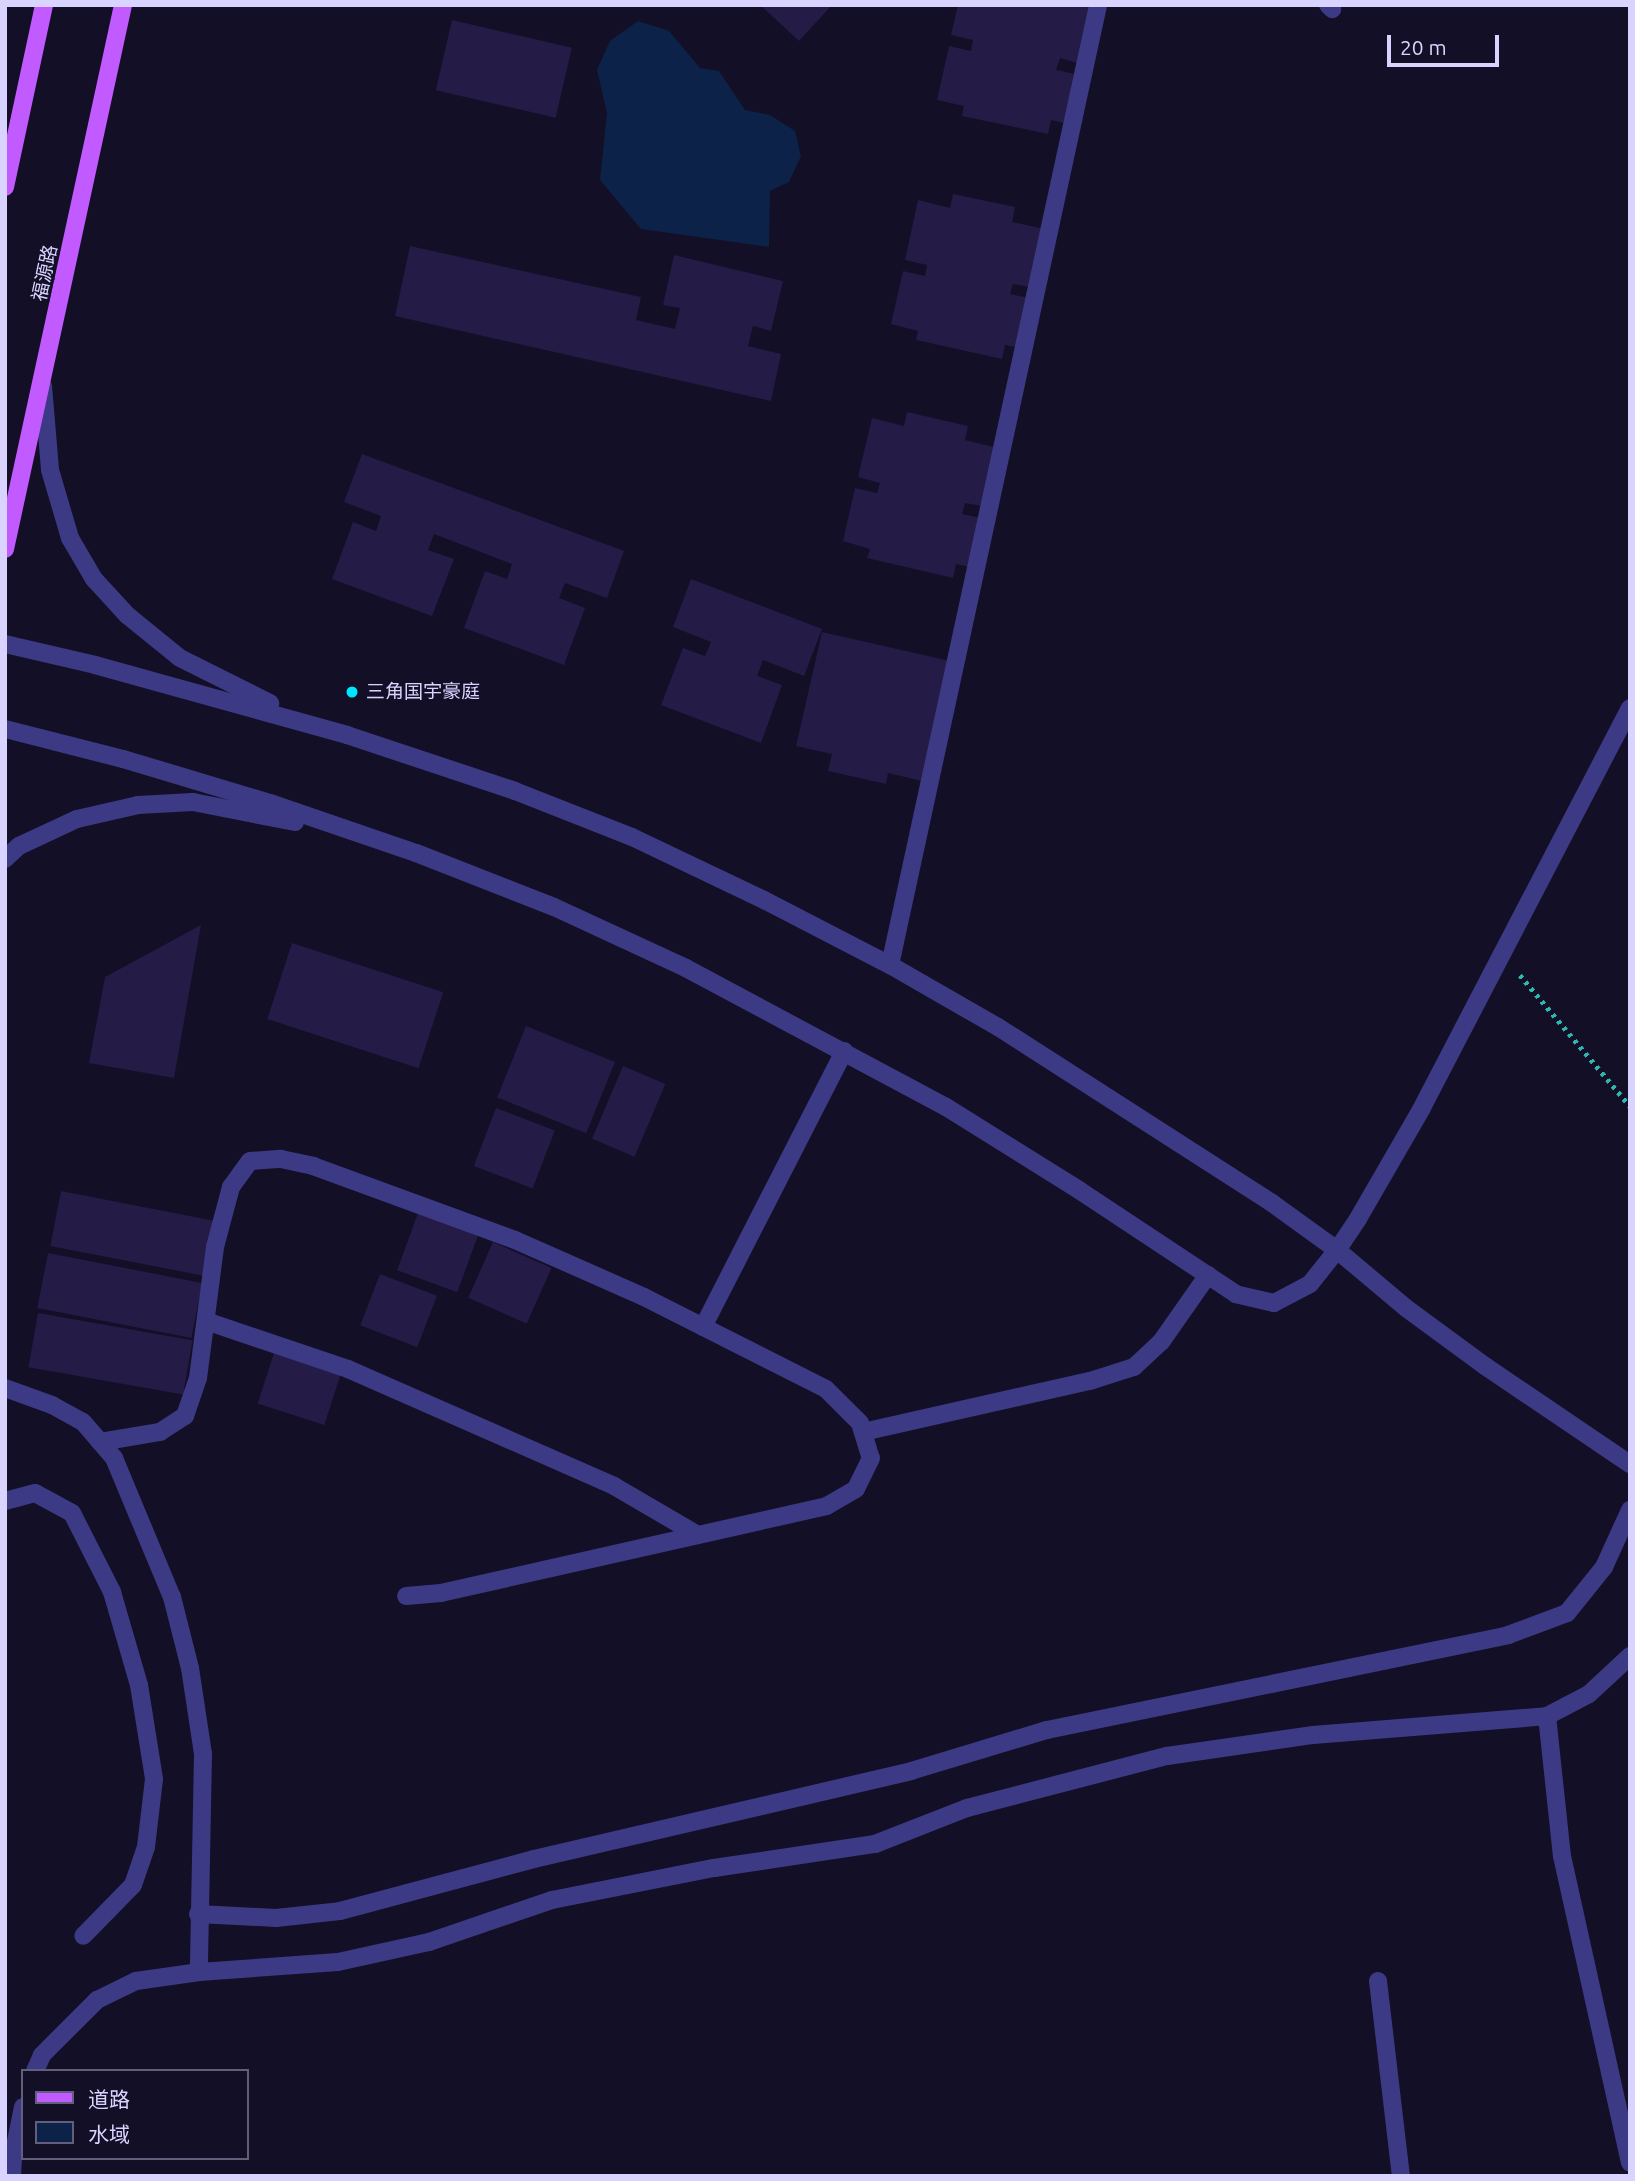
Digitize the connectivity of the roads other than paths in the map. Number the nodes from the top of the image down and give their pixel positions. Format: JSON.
{"nodes":[{"id":1,"x":44,"y":5,"type":"edge"},
{"id":2,"x":123,"y":5,"type":"edge"},
{"id":3,"x":1098,"y":5,"type":"edge"},
{"id":4,"x":5,"y":187,"type":"edge"},
{"id":5,"x":43,"y":386,"type":"junction"},
{"id":6,"x":5,"y":549,"type":"edge"},
{"id":7,"x":5,"y":644,"type":"edge"},
{"id":8,"x":1630,"y":708,"type":"edge"},
{"id":9,"x":5,"y":729,"type":"edge"},
{"id":10,"x":347,"y":735,"type":"junction"},
{"id":11,"x":388,"y":844,"type":"junction"},
{"id":12,"x":5,"y":859,"type":"edge"},
{"id":13,"x":890,"y":965,"type":"junction"},
{"id":14,"x":844,"y":1051,"type":"junction"},
{"id":15,"x":1337,"y":1250,"type":"junction"},
{"id":16,"x":1208,"y":1275,"type":"junction"},
{"id":17,"x":206,"y":1321,"type":"junction"},
{"id":18,"x":703,"y":1327,"type":"junction"},
{"id":19,"x":5,"y":1388,"type":"edge"},
{"id":20,"x":863,"y":1432,"type":"junction"},
{"id":21,"x":100,"y":1442,"type":"junction"},
{"id":22,"x":1630,"y":1464,"type":"edge"},
{"id":23,"x":5,"y":1501,"type":"edge"},
{"id":24,"x":1630,"y":1510,"type":"edge"},
{"id":25,"x":1625,"y":1532,"type":"edge"},
{"id":26,"x":698,"y":1535,"type":"junction"},
{"id":27,"x":407,"y":1597,"type":"dead end"},
{"id":28,"x":1630,"y":1656,"type":"edge"},
{"id":29,"x":1547,"y":1716,"type":"junction"},
{"id":30,"x":198,"y":1918,"type":"junction"},
{"id":31,"x":83,"y":1936,"type":"dead end"},
{"id":32,"x":199,"y":1972,"type":"junction"},
{"id":33,"x":1378,"y":1981,"type":"dead end"},
{"id":34,"x":36,"y":2069,"type":"edge"},
{"id":35,"x":21,"y":2117,"type":"edge"},
{"id":36,"x":1630,"y":2163,"type":"edge"},
{"id":37,"x":12,"y":2176,"type":"edge"},
{"id":38,"x":1401,"y":2176,"type":"edge"}],
"edges":[{"from":1,"to":4,"type":"main road"},
{"from":2,"to":5,"type":"main road","name":"福源路"},
{"from":3,"to":13,"type":"street"},
{"from":5,"to":6,"type":"main road","name":"福源路"},
{"from":5,"to":10,"type":"street"},
{"from":7,"to":10,"type":"street"},
{"from":8,"to":15,"type":"street"},
{"from":9,"to":11,"type":"street"},
{"from":10,"to":13,"type":"street"},
{"from":11,"to":12,"type":"street"},
{"from":11,"to":14,"type":"street"},
{"from":13,"to":15,"type":"street"},
{"from":14,"to":16,"type":"street"},
{"from":14,"to":18,"type":"street"},
{"from":15,"to":16,"type":"street"},
{"from":15,"to":22,"type":"street"},
{"from":16,"to":20,"type":"street"},
{"from":17,"to":18,"type":"street"},
{"from":17,"to":21,"type":"street"},
{"from":17,"to":26,"type":"street"},
{"from":18,"to":20,"type":"street"},
{"from":19,"to":21,"type":"street"},
{"from":20,"to":26,"type":"street"},
{"from":21,"to":30,"type":"street"},
{"from":23,"to":31,"type":"street"},
{"from":24,"to":25,"type":"street"},
{"from":25,"to":30,"type":"street"},
{"from":26,"to":27,"type":"street"},
{"from":28,"to":29,"type":"street"},
{"from":29,"to":32,"type":"street"},
{"from":29,"to":36,"type":"street"},
{"from":30,"to":32,"type":"street"},
{"from":32,"to":34,"type":"street"},
{"from":33,"to":38,"type":"street"},
{"from":35,"to":37,"type":"street"}]}
